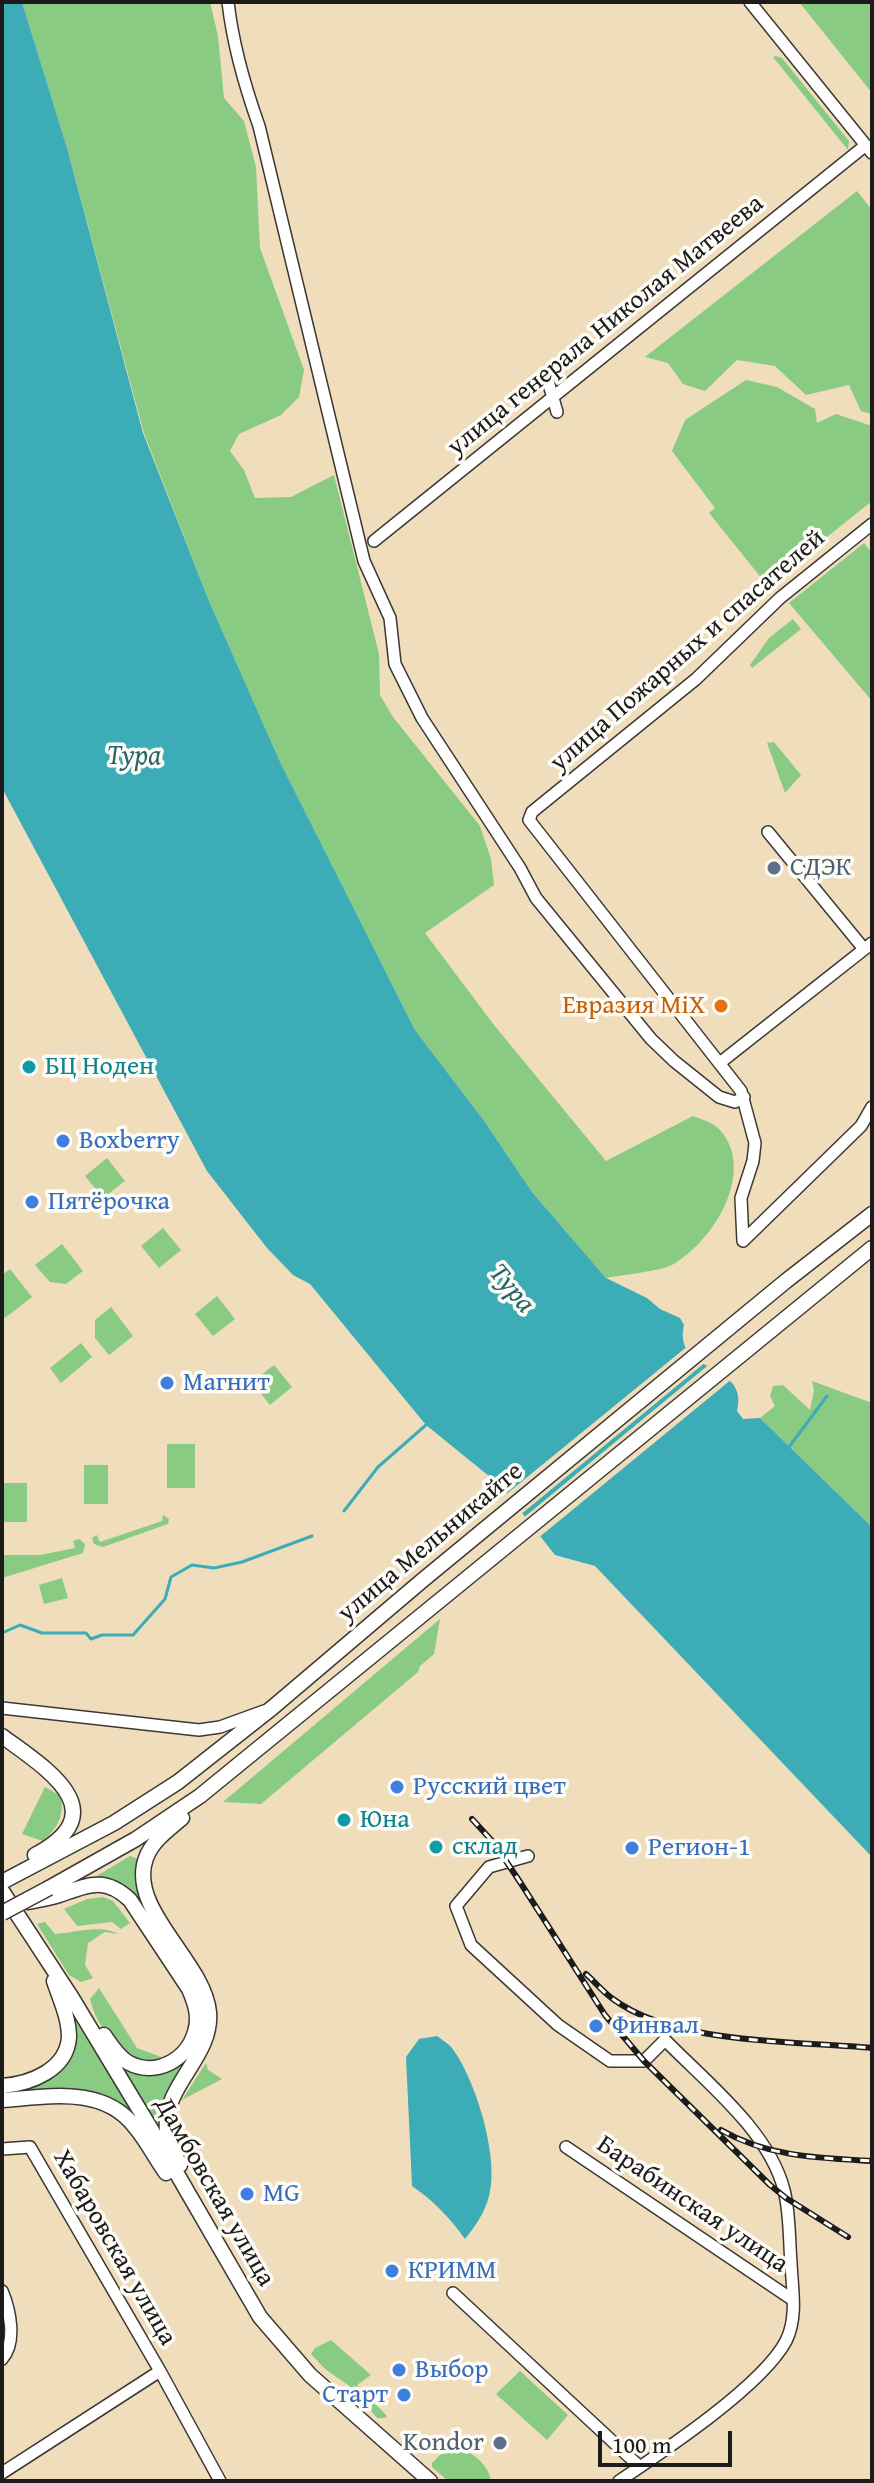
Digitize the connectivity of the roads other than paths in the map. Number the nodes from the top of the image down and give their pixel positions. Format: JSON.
{"nodes":[{"id":1,"x":228,"y":2,"type":"edge"},
{"id":2,"x":750,"y":2,"type":"edge"},
{"id":3,"x":869,"y":149,"type":"edge"},
{"id":4,"x":548,"y":381,"type":"dead end"},
{"id":5,"x":552,"y":396,"type":"junction"},
{"id":6,"x":557,"y":412,"type":"dead end"},
{"id":7,"x":872,"y":524,"type":"edge"},
{"id":8,"x":374,"y":541,"type":"dead end"},
{"id":9,"x":768,"y":832,"type":"dead end"},
{"id":10,"x":868,"y":946,"type":"edge"},
{"id":11,"x":721,"y":1062,"type":"junction"},
{"id":12,"x":744,"y":1097,"type":"junction"},
{"id":13,"x":872,"y":1107,"type":"edge"},
{"id":14,"x":872,"y":1214,"type":"edge"},
{"id":15,"x":872,"y":1248,"type":"edge"},
{"id":16,"x":2,"y":1708,"type":"edge"},
{"id":17,"x":272,"y":1708,"type":"junction"},
{"id":18,"x":2,"y":1736,"type":"edge"},
{"id":19,"x":200,"y":1796,"type":"junction"},
{"id":20,"x":528,"y":1856,"type":"dead end"},
{"id":21,"x":32,"y":1862,"type":"junction"},
{"id":22,"x":3,"y":1884,"type":"edge"},
{"id":23,"x":52,"y":1892,"type":"junction"},
{"id":24,"x":2,"y":1913,"type":"edge"},
{"id":25,"x":47,"y":1962,"type":"junction"},
{"id":26,"x":80,"y":2013,"type":"junction"},
{"id":27,"x":2,"y":2086,"type":"edge"},
{"id":28,"x":2,"y":2100,"type":"edge"},
{"id":29,"x":566,"y":2147,"type":"dead end"},
{"id":30,"x":2,"y":2149,"type":"edge"},
{"id":31,"x":188,"y":2197,"type":"junction"},
{"id":32,"x":2,"y":2291,"type":"edge"},
{"id":33,"x":453,"y":2293,"type":"dead end"},
{"id":34,"x":793,"y":2300,"type":"junction"},
{"id":35,"x":2,"y":2359,"type":"edge"},
{"id":36,"x":160,"y":2371,"type":"junction"},
{"id":37,"x":640,"y":2467,"type":"junction"},
{"id":38,"x":2,"y":2473,"type":"edge"},
{"id":39,"x":220,"y":2481,"type":"edge"},
{"id":40,"x":430,"y":2481,"type":"edge"},
{"id":41,"x":619,"y":2481,"type":"edge"}],
"edges":[{"from":1,"to":12,"type":"street"},
{"from":2,"to":3,"type":"street"},
{"from":3,"to":5,"type":"street","name":"улица генерала Николая Матвеева"},
{"from":4,"to":5,"type":"street"},
{"from":5,"to":6,"type":"street"},
{"from":5,"to":8,"type":"street","name":"улица генерала Николая Матвеева"},
{"from":7,"to":11,"type":"street","name":"улица Пожарных и спасателей"},
{"from":9,"to":10,"type":"street"},
{"from":10,"to":11,"type":"street"},
{"from":11,"to":12,"type":"street"},
{"from":12,"to":13,"type":"street"},
{"from":14,"to":17,"type":"main road","name":"улица Мельникайте"},
{"from":15,"to":19,"type":"main road","name":"улица Мельникайте"},
{"from":16,"to":17,"type":"street"},
{"from":17,"to":21,"type":"main road","name":"улица Мельникайте"},
{"from":18,"to":21,"type":"main road"},
{"from":19,"to":23,"type":"main road","name":"улица Мельникайте"},
{"from":19,"to":31,"type":"main road"},
{"from":20,"to":34,"type":"street"},
{"from":21,"to":22,"type":"main road","name":"улица Мельникайте"},
{"from":22,"to":25,"type":"main road","name":"Дамбовская улица"},
{"from":23,"to":24,"type":"main road","name":"улица Мельникайте","bridge":true},
{"from":23,"to":26,"type":"main road"},
{"from":25,"to":26,"type":"main road","name":"Дамбовская улица"},
{"from":25,"to":27,"type":"main road"},
{"from":26,"to":31,"type":"main road","name":"Дамбовская улица"},
{"from":28,"to":31,"type":"main road"},
{"from":29,"to":34,"type":"street","name":"Барабинская улица"},
{"from":30,"to":36,"type":"street","name":"Хабаровская улица"},
{"from":31,"to":40,"type":"main road","name":"Дамбовская улица"},
{"from":32,"to":35,"type":"street"},
{"from":33,"to":37,"type":"street"},
{"from":34,"to":37,"type":"street"},
{"from":36,"to":38,"type":"street","name":"Хабаровская улица"},
{"from":36,"to":39,"type":"street","name":"Хабаровская улица"},
{"from":37,"to":41,"type":"street"}]}
